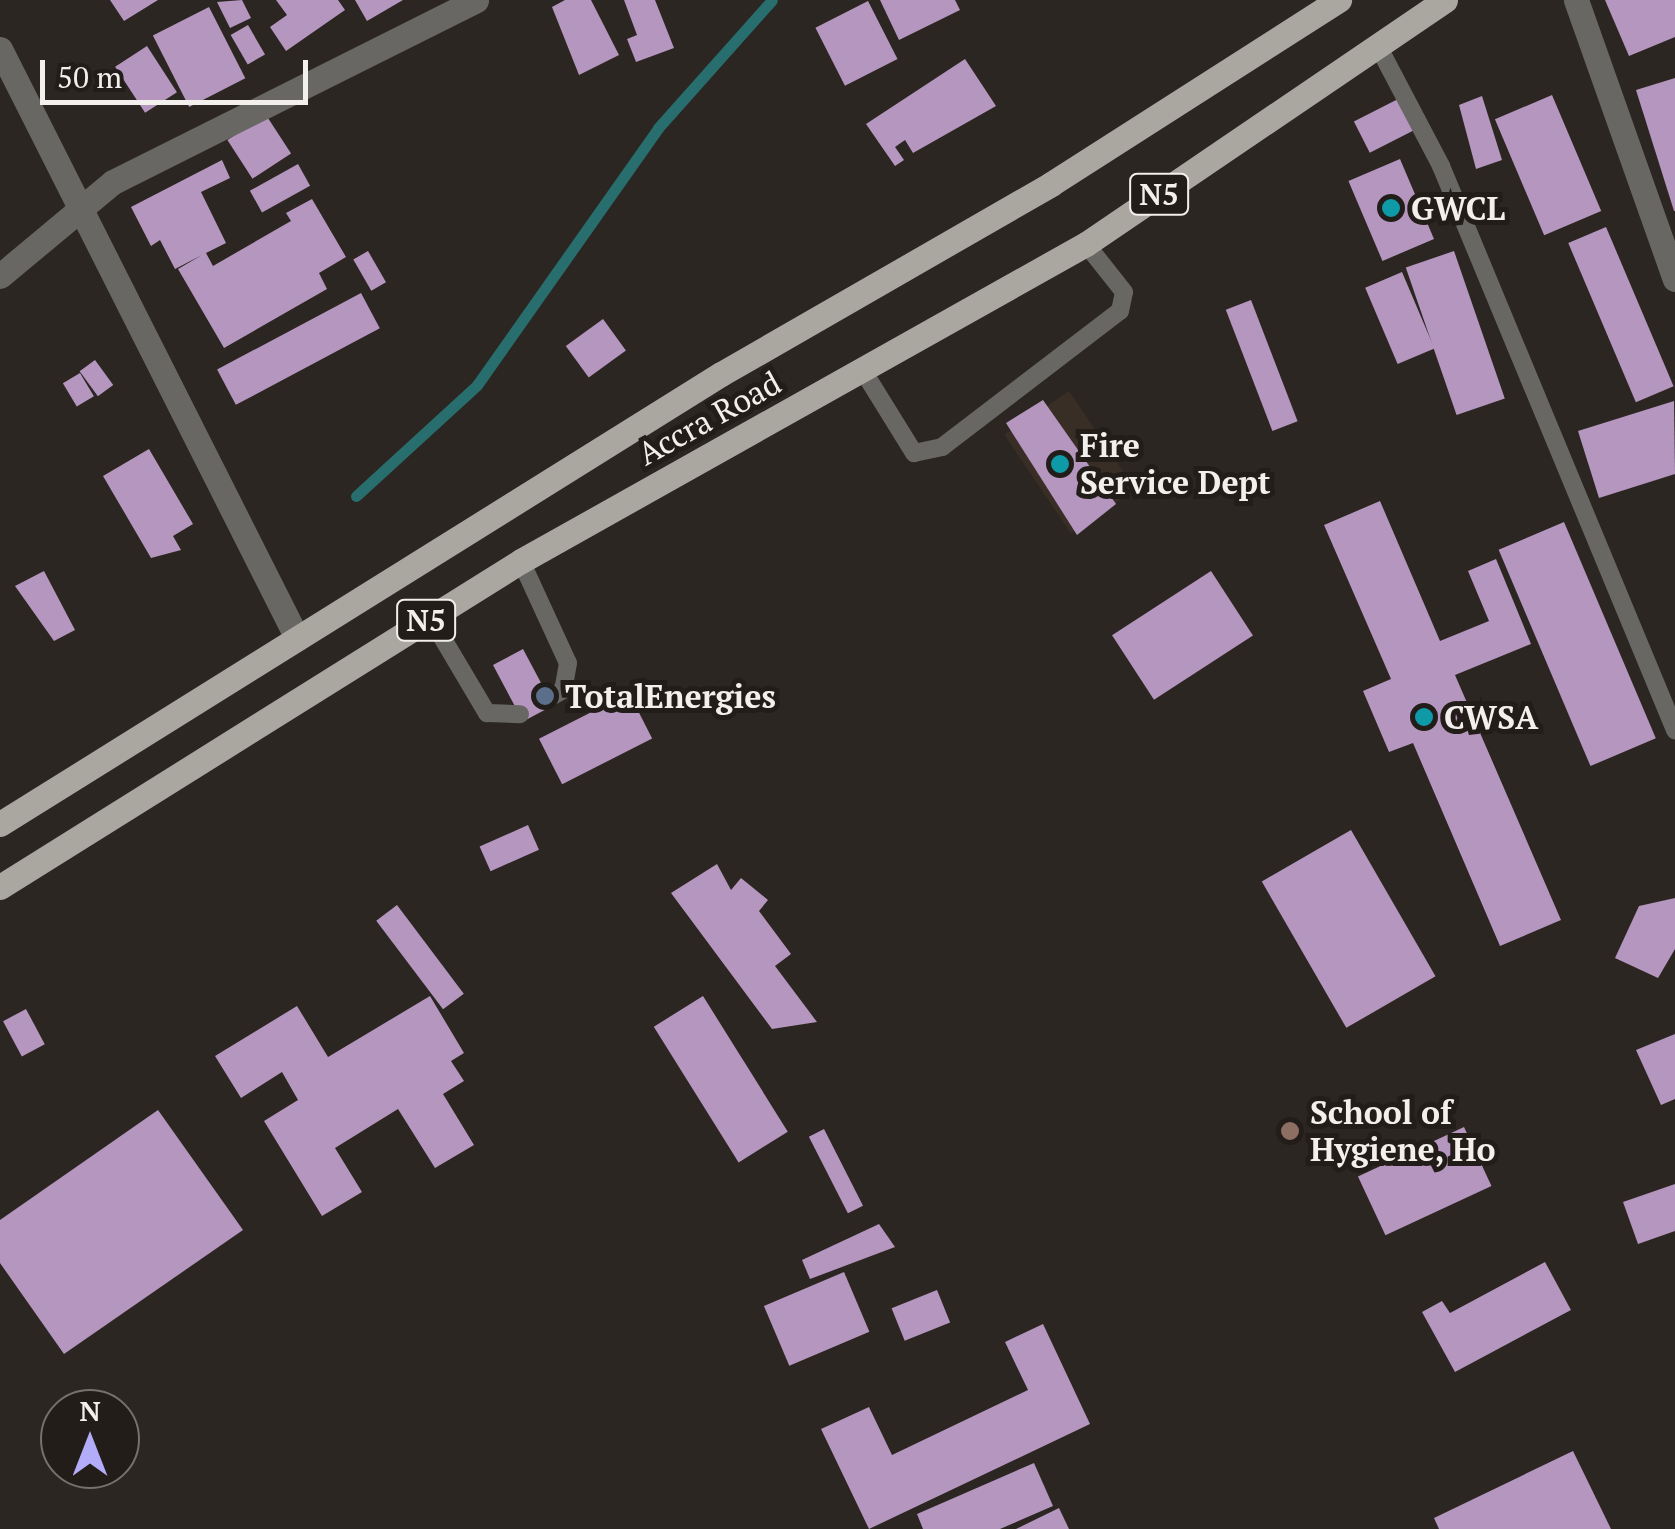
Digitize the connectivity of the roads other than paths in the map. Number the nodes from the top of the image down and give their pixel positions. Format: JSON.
{"nodes":[{"id":1,"x":476,"y":0,"type":"edge"},
{"id":2,"x":1340,"y":0,"type":"edge"},
{"id":3,"x":1445,"y":0,"type":"edge"},
{"id":4,"x":1576,"y":0,"type":"edge"},
{"id":5,"x":1378,"y":44,"type":"junction"},
{"id":6,"x":0,"y":49,"type":"edge"},
{"id":7,"x":81,"y":208,"type":"junction"},
{"id":8,"x":1086,"y":244,"type":"junction"},
{"id":9,"x":0,"y":276,"type":"edge"},
{"id":10,"x":1675,"y":279,"type":"edge"},
{"id":11,"x":862,"y":369,"type":"junction"},
{"id":12,"x":522,"y":561,"type":"junction"},
{"id":13,"x":430,"y":617,"type":"junction"},
{"id":14,"x":297,"y":638,"type":"junction"},
{"id":15,"x":549,"y":698,"type":"dead end"},
{"id":16,"x":520,"y":714,"type":"dead end"},
{"id":17,"x":1675,"y":730,"type":"edge"},
{"id":18,"x":0,"y":824,"type":"edge"},
{"id":19,"x":0,"y":886,"type":"edge"}],
"edges":[{"from":1,"to":7,"type":"street"},
{"from":2,"to":14,"type":"main road","name":"Accra Road","number":"N5"},
{"from":3,"to":5,"type":"main road","name":"Accra Road","number":"N5"},
{"from":4,"to":10,"type":"street"},
{"from":5,"to":8,"type":"main road","name":"Accra Road","number":"N5"},
{"from":5,"to":17,"type":"lane"},
{"from":6,"to":7,"type":"street"},
{"from":7,"to":9,"type":"street"},
{"from":7,"to":14,"type":"street"},
{"from":8,"to":11,"type":"main road","name":"Accra Road","number":"N5"},
{"from":8,"to":11,"type":"lane"},
{"from":11,"to":12,"type":"main road","name":"Accra Road","number":"N5"},
{"from":12,"to":13,"type":"main road","name":"Accra Road","number":"N5"},
{"from":12,"to":15,"type":"lane"},
{"from":13,"to":16,"type":"lane"},
{"from":13,"to":19,"type":"main road","name":"Accra Road","number":"N5"},
{"from":14,"to":18,"type":"main road","name":"Accra Road","number":"N5"}]}
